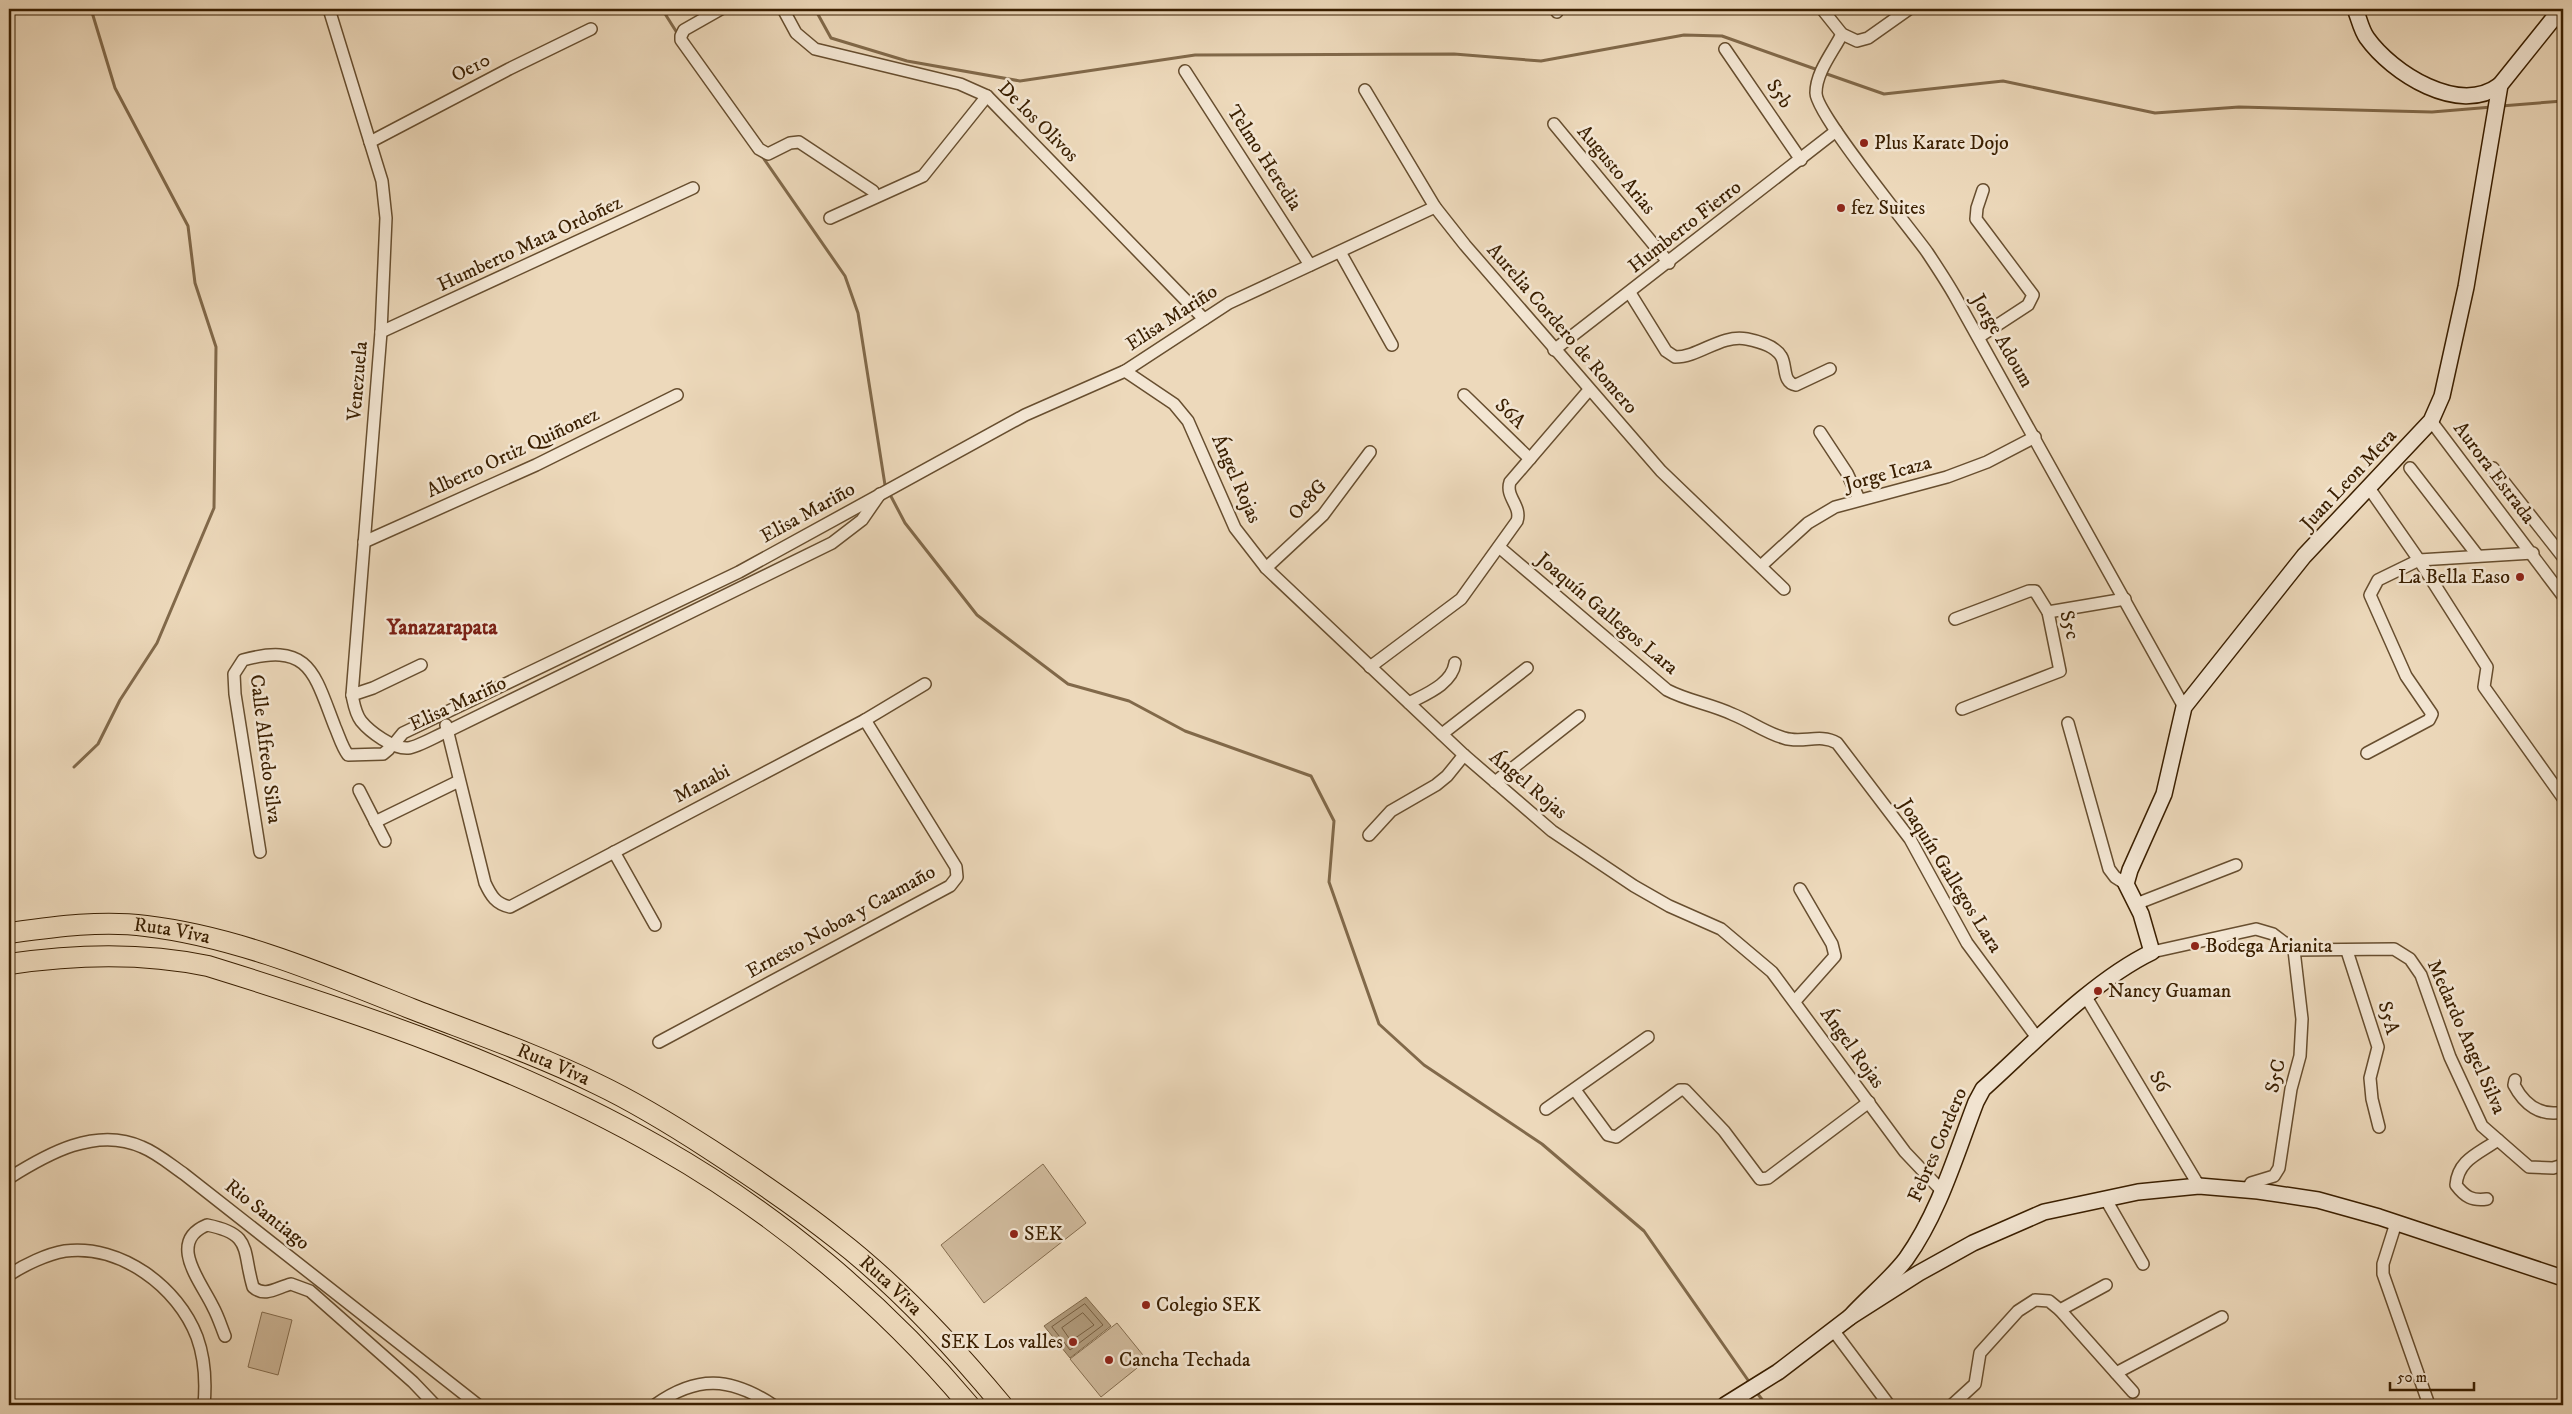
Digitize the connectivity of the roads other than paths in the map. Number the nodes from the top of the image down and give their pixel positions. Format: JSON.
{"nodes":[{"id":1,"x":329,"y":9,"type":"edge"},
{"id":2,"x":720,"y":9,"type":"edge"},
{"id":3,"x":783,"y":9,"type":"edge"},
{"id":4,"x":1822,"y":9,"type":"edge"},
{"id":5,"x":1909,"y":9,"type":"edge"},
{"id":6,"x":2355,"y":9,"type":"edge"},
{"id":7,"x":2561,"y":9,"type":"edge"},
{"id":8,"x":591,"y":29,"type":"dead end"},
{"id":9,"x":1840,"y":38,"type":"junction"},
{"id":10,"x":1726,"y":50,"type":"dead end"},
{"id":11,"x":1186,"y":71,"type":"dead end"},
{"id":12,"x":2500,"y":85,"type":"junction"},
{"id":13,"x":1365,"y":90,"type":"dead end"},
{"id":14,"x":987,"y":96,"type":"junction"},
{"id":15,"x":1554,"y":124,"type":"dead end"},
{"id":16,"x":1836,"y":131,"type":"junction"},
{"id":17,"x":370,"y":142,"type":"junction"},
{"id":18,"x":1801,"y":160,"type":"junction"},
{"id":19,"x":693,"y":188,"type":"dead end"},
{"id":20,"x":1983,"y":190,"type":"dead end"},
{"id":21,"x":873,"y":191,"type":"dead end"},
{"id":22,"x":1435,"y":208,"type":"junction"},
{"id":23,"x":830,"y":218,"type":"dead end"},
{"id":24,"x":1340,"y":252,"type":"junction"},
{"id":25,"x":1669,"y":263,"type":"junction"},
{"id":26,"x":1310,"y":265,"type":"junction"},
{"id":27,"x":1630,"y":293,"type":"junction"},
{"id":28,"x":1204,"y":319,"type":"junction"},
{"id":29,"x":381,"y":332,"type":"junction"},
{"id":30,"x":1979,"y":337,"type":"junction"},
{"id":31,"x":1392,"y":346,"type":"dead end"},
{"id":32,"x":1554,"y":350,"type":"junction"},
{"id":33,"x":1830,"y":369,"type":"dead end"},
{"id":34,"x":1125,"y":371,"type":"junction"},
{"id":35,"x":1589,"y":390,"type":"junction"},
{"id":36,"x":678,"y":395,"type":"dead end"},
{"id":37,"x":1464,"y":395,"type":"dead end"},
{"id":38,"x":2431,"y":421,"type":"junction"},
{"id":39,"x":1820,"y":432,"type":"dead end"},
{"id":40,"x":2035,"y":437,"type":"junction"},
{"id":41,"x":1370,"y":452,"type":"dead end"},
{"id":42,"x":1530,"y":459,"type":"junction"},
{"id":43,"x":2410,"y":468,"type":"dead end"},
{"id":44,"x":2493,"y":468,"type":"dead end"},
{"id":45,"x":2369,"y":488,"type":"junction"},
{"id":46,"x":880,"y":494,"type":"junction"},
{"id":47,"x":1860,"y":499,"type":"junction"},
{"id":48,"x":364,"y":542,"type":"junction"},
{"id":49,"x":1499,"y":547,"type":"junction"},
{"id":50,"x":772,"y":554,"type":"junction"},
{"id":51,"x":2532,"y":554,"type":"junction"},
{"id":52,"x":2478,"y":556,"type":"junction"},
{"id":53,"x":2563,"y":557,"type":"edge"},
{"id":54,"x":2419,"y":560,"type":"junction"},
{"id":55,"x":1762,"y":565,"type":"junction"},
{"id":56,"x":1266,"y":568,"type":"junction"},
{"id":57,"x":781,"y":569,"type":"junction"},
{"id":58,"x":1784,"y":589,"type":"dead end"},
{"id":59,"x":2563,"y":596,"type":"edge"},
{"id":60,"x":2125,"y":599,"type":"junction"},
{"id":61,"x":2048,"y":612,"type":"junction"},
{"id":62,"x":1956,"y":619,"type":"dead end"},
{"id":63,"x":1455,"y":663,"type":"dead end"},
{"id":64,"x":421,"y":665,"type":"dead end"},
{"id":65,"x":1370,"y":667,"type":"junction"},
{"id":66,"x":1527,"y":668,"type":"dead end"},
{"id":67,"x":925,"y":684,"type":"dead end"},
{"id":68,"x":352,"y":695,"type":"junction"},
{"id":69,"x":1409,"y":703,"type":"junction"},
{"id":70,"x":2184,"y":706,"type":"junction"},
{"id":71,"x":1962,"y":709,"type":"dead end"},
{"id":72,"x":444,"y":713,"type":"junction"},
{"id":73,"x":1578,"y":716,"type":"dead end"},
{"id":74,"x":865,"y":720,"type":"junction"},
{"id":75,"x":2068,"y":723,"type":"dead end"},
{"id":76,"x":448,"y":731,"type":"junction"},
{"id":77,"x":1442,"y":734,"type":"junction"},
{"id":78,"x":391,"y":743,"type":"junction"},
{"id":79,"x":2367,"y":753,"type":"dead end"},
{"id":80,"x":1464,"y":755,"type":"junction"},
{"id":81,"x":459,"y":781,"type":"junction"},
{"id":82,"x":1495,"y":782,"type":"junction"},
{"id":83,"x":359,"y":790,"type":"dead end"},
{"id":84,"x":2563,"y":798,"type":"edge"},
{"id":85,"x":375,"y":822,"type":"junction"},
{"id":86,"x":1368,"y":836,"type":"dead end"},
{"id":87,"x":385,"y":841,"type":"dead end"},
{"id":88,"x":260,"y":852,"type":"dead end"},
{"id":89,"x":614,"y":852,"type":"junction"},
{"id":90,"x":2236,"y":865,"type":"dead end"},
{"id":91,"x":2126,"y":884,"type":"junction"},
{"id":92,"x":1800,"y":889,"type":"dead end"},
{"id":93,"x":2136,"y":904,"type":"junction"},
{"id":94,"x":655,"y":925,"type":"dead end"},
{"id":95,"x":9,"y":933,"type":"edge"},
{"id":96,"x":2294,"y":950,"type":"junction"},
{"id":97,"x":2347,"y":951,"type":"junction"},
{"id":98,"x":2152,"y":952,"type":"junction"},
{"id":99,"x":9,"y":964,"type":"edge"},
{"id":100,"x":2086,"y":997,"type":"junction"},
{"id":101,"x":1795,"y":1001,"type":"junction"},
{"id":102,"x":1648,"y":1037,"type":"dead end"},
{"id":103,"x":2038,"y":1039,"type":"junction"},
{"id":104,"x":659,"y":1042,"type":"dead end"},
{"id":105,"x":2515,"y":1080,"type":"dead end"},
{"id":106,"x":1575,"y":1090,"type":"junction"},
{"id":107,"x":1869,"y":1102,"type":"junction"},
{"id":108,"x":1546,"y":1109,"type":"dead end"},
{"id":109,"x":2563,"y":1112,"type":"edge"},
{"id":110,"x":2379,"y":1128,"type":"dead end"},
{"id":111,"x":2498,"y":1140,"type":"junction"},
{"id":112,"x":2563,"y":1164,"type":"edge"},
{"id":113,"x":9,"y":1178,"type":"edge"},
{"id":114,"x":2199,"y":1186,"type":"junction"},
{"id":115,"x":2247,"y":1190,"type":"junction"},
{"id":116,"x":1942,"y":1191,"type":"junction"},
{"id":117,"x":2105,"y":1198,"type":"junction"},
{"id":118,"x":2487,"y":1199,"type":"dead end"},
{"id":119,"x":2396,"y":1223,"type":"junction"},
{"id":120,"x":2144,"y":1264,"type":"dead end"},
{"id":121,"x":9,"y":1275,"type":"edge"},
{"id":122,"x":2563,"y":1278,"type":"edge"},
{"id":123,"x":2106,"y":1285,"type":"dead end"},
{"id":124,"x":2060,"y":1310,"type":"junction"},
{"id":125,"x":1850,"y":1317,"type":"junction"},
{"id":126,"x":2222,"y":1317,"type":"dead end"},
{"id":127,"x":1833,"y":1330,"type":"junction"},
{"id":128,"x":224,"y":1336,"type":"dead end"},
{"id":129,"x":2116,"y":1373,"type":"junction"},
{"id":130,"x":2133,"y":1392,"type":"dead end"},
{"id":131,"x":204,"y":1405,"type":"edge"},
{"id":132,"x":435,"y":1405,"type":"edge"},
{"id":133,"x":478,"y":1405,"type":"edge"},
{"id":134,"x":655,"y":1405,"type":"edge"},
{"id":135,"x":773,"y":1405,"type":"edge"},
{"id":136,"x":969,"y":1405,"type":"edge"},
{"id":137,"x":1002,"y":1405,"type":"edge"},
{"id":138,"x":1725,"y":1405,"type":"edge"},
{"id":139,"x":1889,"y":1405,"type":"edge"},
{"id":140,"x":1952,"y":1405,"type":"edge"},
{"id":141,"x":2427,"y":1405,"type":"edge"}],
"edges":[{"from":1,"to":17,"type":"street","name":"Venezuela"},
{"from":2,"to":21,"type":"street"},
{"from":3,"to":14,"type":"street","name":"De los Olivos"},
{"from":4,"to":9,"type":"street"},
{"from":5,"to":9,"type":"street"},
{"from":6,"to":12,"type":"street"},
{"from":7,"to":12,"type":"street","name":"Juan Leon Mera"},
{"from":8,"to":17,"type":"street","name":"Oe10"},
{"from":9,"to":16,"type":"street","name":"Jorge Adoum"},
{"from":10,"to":18,"type":"street","name":"S5b"},
{"from":11,"to":26,"type":"street","name":"Telmo Heredia"},
{"from":12,"to":38,"type":"street","name":"Juan Leon Mera"},
{"from":13,"to":22,"type":"street","name":"Aurelia Cordero de Romero"},
{"from":14,"to":23,"type":"street"},
{"from":14,"to":28,"type":"street","name":"De los Olivos"},
{"from":15,"to":25,"type":"street","name":"Augusto Arias"},
{"from":16,"to":18,"type":"street","name":"Humberto Fierro"},
{"from":16,"to":30,"type":"street","name":"Jorge Adoum"},
{"from":17,"to":29,"type":"street","name":"Venezuela"},
{"from":18,"to":25,"type":"street","name":"Humberto Fierro"},
{"from":19,"to":29,"type":"street","name":"Humberto Mata Ordoñez"},
{"from":20,"to":30,"type":"street"},
{"from":22,"to":24,"type":"street","name":"Elisa Mariño"},
{"from":22,"to":32,"type":"street","name":"Aurelia Cordero de Romero"},
{"from":24,"to":26,"type":"street","name":"Elisa Mariño"},
{"from":24,"to":31,"type":"street"},
{"from":25,"to":27,"type":"street","name":"Humberto Fierro"},
{"from":26,"to":28,"type":"street","name":"Elisa Mariño"},
{"from":27,"to":32,"type":"street","name":"Humberto Fierro"},
{"from":27,"to":33,"type":"street"},
{"from":28,"to":34,"type":"street","name":"Elisa Mariño"},
{"from":29,"to":48,"type":"street","name":"Venezuela"},
{"from":30,"to":40,"type":"street","name":"Jorge Adoum"},
{"from":32,"to":35,"type":"street","name":"Aurelia Cordero de Romero"},
{"from":34,"to":46,"type":"street","name":"Elisa Mariño"},
{"from":34,"to":56,"type":"street","name":"Ángel Rojas"},
{"from":35,"to":42,"type":"street"},
{"from":35,"to":55,"type":"street","name":"Aurelia Cordero de Romero"},
{"from":36,"to":48,"type":"street","name":"Alberto Ortiz Quiñonez"},
{"from":37,"to":42,"type":"street","name":"S6A"},
{"from":38,"to":45,"type":"street","name":"Juan Leon Mera"},
{"from":38,"to":51,"type":"street","name":"Aurora Estrada"},
{"from":39,"to":47,"type":"street"},
{"from":40,"to":47,"type":"street","name":"Jorge Icaza"},
{"from":40,"to":60,"type":"street","name":"Jorge Adoum"},
{"from":41,"to":56,"type":"street","name":"Oe8G"},
{"from":42,"to":49,"type":"street"},
{"from":43,"to":52,"type":"street"},
{"from":44,"to":53,"type":"street"},
{"from":45,"to":54,"type":"street"},
{"from":45,"to":70,"type":"street","name":"Juan Leon Mera"},
{"from":46,"to":50,"type":"street","name":"Elisa Mariño"},
{"from":46,"to":57,"type":"street","name":"Elisa Mariño"},
{"from":47,"to":55,"type":"street","name":"Jorge Icaza"},
{"from":48,"to":68,"type":"street","name":"Venezuela"},
{"from":49,"to":65,"type":"street"},
{"from":49,"to":103,"type":"street","name":"Joaquín Gallegos Lara"},
{"from":50,"to":57,"type":"street"},
{"from":50,"to":72,"type":"street","name":"Elisa Mariño"},
{"from":51,"to":52,"type":"street"},
{"from":51,"to":59,"type":"street","name":"Aurora Estrada"},
{"from":52,"to":54,"type":"street"},
{"from":54,"to":79,"type":"street"},
{"from":54,"to":84,"type":"street"},
{"from":55,"to":58,"type":"street","name":"Aurelia Cordero de Romero"},
{"from":56,"to":65,"type":"street","name":"Ángel Rojas"},
{"from":57,"to":76,"type":"street","name":"Elisa Mariño"},
{"from":60,"to":61,"type":"street"},
{"from":60,"to":70,"type":"street","name":"Jorge Adoum"},
{"from":61,"to":62,"type":"street","name":"S5c"},
{"from":61,"to":71,"type":"street","name":"S5c"},
{"from":63,"to":69,"type":"street"},
{"from":64,"to":68,"type":"street"},
{"from":65,"to":69,"type":"street","name":"Ángel Rojas"},
{"from":66,"to":77,"type":"street"},
{"from":67,"to":74,"type":"street","name":"Manabi"},
{"from":68,"to":78,"type":"street","name":"Venezuela"},
{"from":69,"to":77,"type":"street","name":"Ángel Rojas"},
{"from":70,"to":91,"type":"street","name":"Juan Leon Mera"},
{"from":72,"to":76,"type":"street"},
{"from":72,"to":78,"type":"street","name":"Elisa Mariño"},
{"from":73,"to":82,"type":"street"},
{"from":74,"to":89,"type":"street","name":"Manabi"},
{"from":74,"to":104,"type":"street","name":"Ernesto Noboa y Caamaño"},
{"from":75,"to":91,"type":"street"},
{"from":76,"to":78,"type":"street","name":"Elisa Mariño"},
{"from":76,"to":81,"type":"street"},
{"from":77,"to":80,"type":"street","name":"Ángel Rojas"},
{"from":78,"to":88,"type":"street","name":"Calle Alfredo Silva"},
{"from":80,"to":82,"type":"street","name":"Ángel Rojas"},
{"from":80,"to":86,"type":"street"},
{"from":81,"to":85,"type":"street"},
{"from":81,"to":89,"type":"street","name":"Manabi"},
{"from":82,"to":101,"type":"street","name":"Ángel Rojas"},
{"from":83,"to":85,"type":"street"},
{"from":85,"to":87,"type":"street"},
{"from":89,"to":94,"type":"street"},
{"from":90,"to":93,"type":"street"},
{"from":91,"to":93,"type":"street"},
{"from":92,"to":101,"type":"street"},
{"from":93,"to":98,"type":"street"},
{"from":95,"to":137,"type":"highway","name":"Ruta Viva"},
{"from":96,"to":97,"type":"street","name":"Medardo Angel Silva"},
{"from":96,"to":98,"type":"street"},
{"from":96,"to":115,"type":"street","name":"S5C"},
{"from":97,"to":110,"type":"street","name":"S5A"},
{"from":97,"to":111,"type":"street","name":"Medardo Angel Silva"},
{"from":98,"to":100,"type":"street","name":"Febres Cordero"},
{"from":99,"to":136,"type":"highway","name":"Ruta Viva"},
{"from":100,"to":103,"type":"street","name":"Febres Cordero"},
{"from":100,"to":114,"type":"street","name":"S6"},
{"from":101,"to":107,"type":"street","name":"Ángel Rojas"},
{"from":102,"to":106,"type":"street"},
{"from":103,"to":116,"type":"street","name":"Febres Cordero"},
{"from":105,"to":109,"type":"street"},
{"from":106,"to":107,"type":"street"},
{"from":106,"to":108,"type":"street"},
{"from":107,"to":116,"type":"street","name":"Ángel Rojas"},
{"from":111,"to":112,"type":"street","name":"Medardo Angel Silva"},
{"from":111,"to":118,"type":"street"},
{"from":113,"to":133,"type":"street","name":"Rio Santiago"},
{"from":114,"to":115,"type":"street"},
{"from":114,"to":117,"type":"street"},
{"from":115,"to":119,"type":"street"},
{"from":116,"to":125,"type":"street","name":"Febres Cordero"},
{"from":117,"to":120,"type":"street"},
{"from":117,"to":125,"type":"street"},
{"from":119,"to":122,"type":"street"},
{"from":119,"to":141,"type":"street"},
{"from":121,"to":131,"type":"street"},
{"from":123,"to":124,"type":"street"},
{"from":124,"to":129,"type":"street"},
{"from":124,"to":140,"type":"street"},
{"from":125,"to":127,"type":"street"},
{"from":126,"to":129,"type":"street"},
{"from":127,"to":138,"type":"street"},
{"from":127,"to":139,"type":"street"},
{"from":128,"to":132,"type":"street"},
{"from":129,"to":130,"type":"street"},
{"from":134,"to":135,"type":"street"}]}
